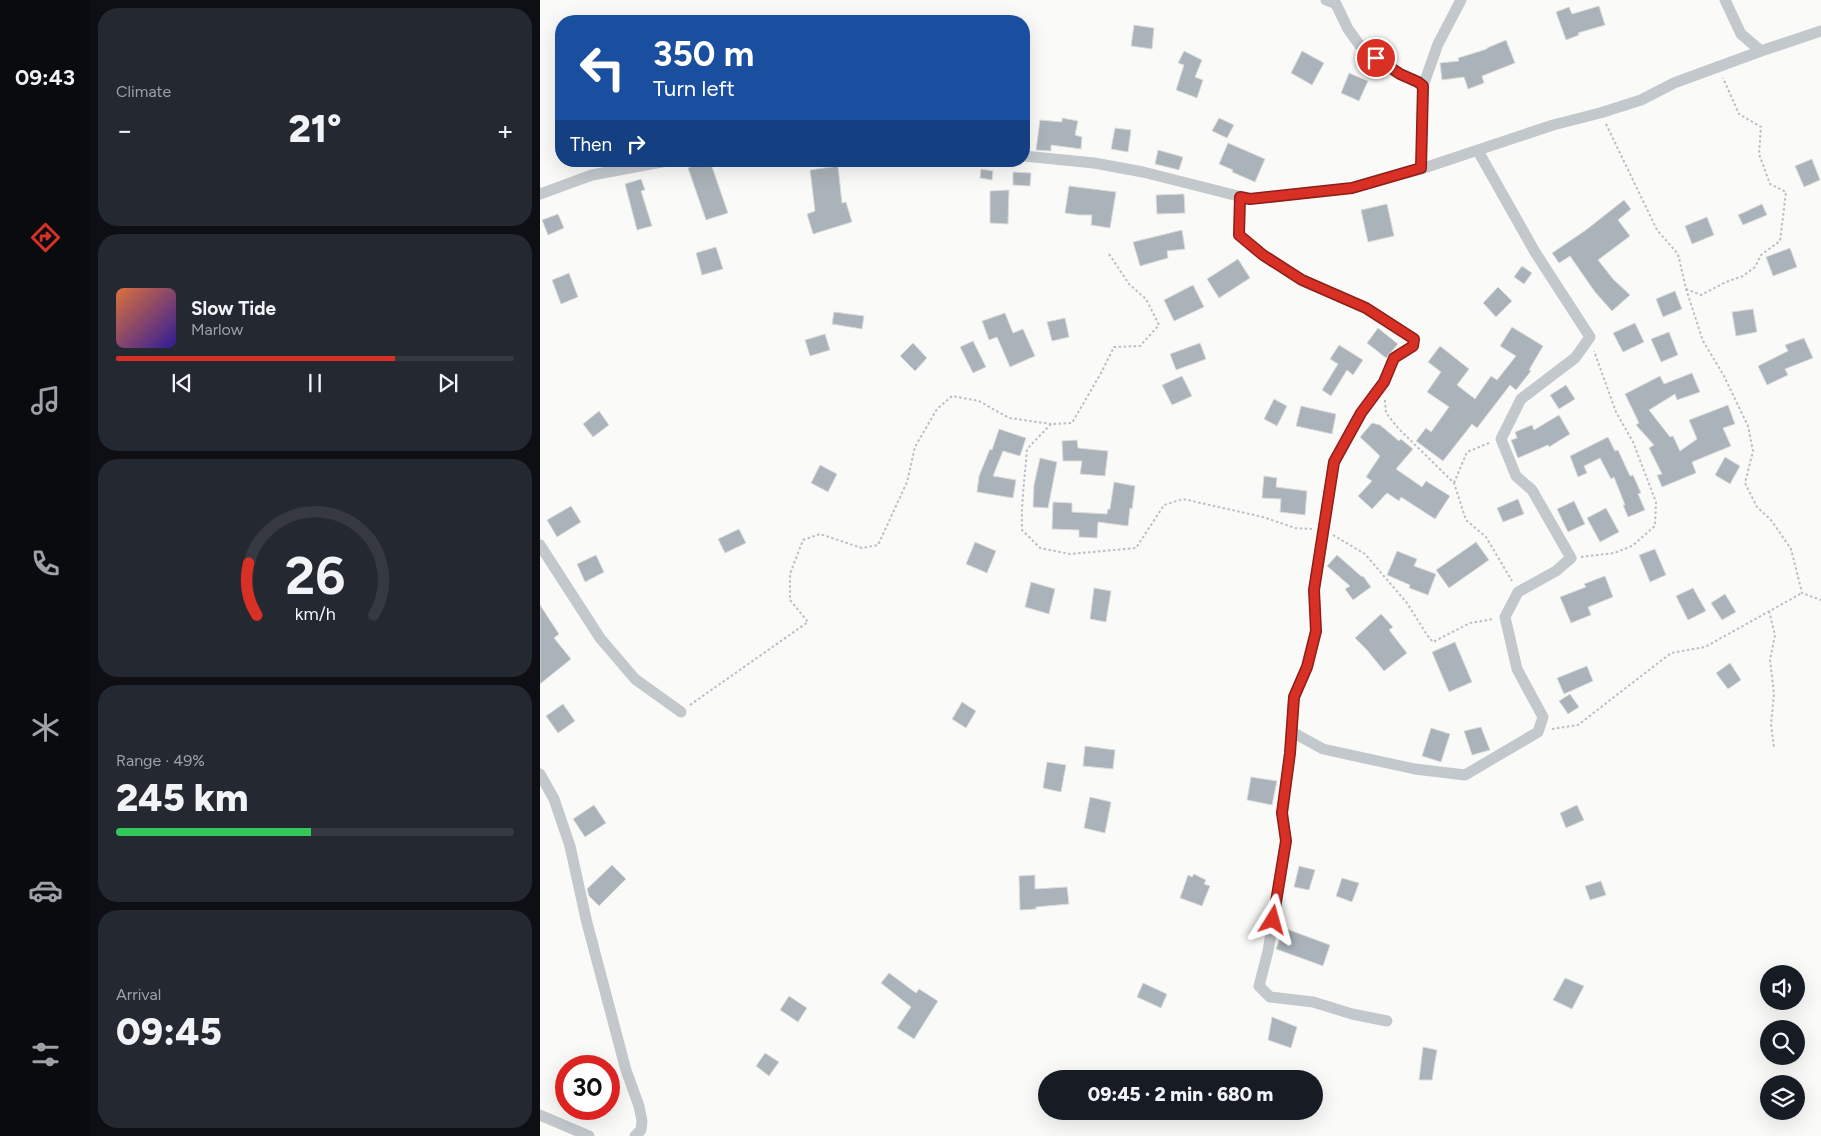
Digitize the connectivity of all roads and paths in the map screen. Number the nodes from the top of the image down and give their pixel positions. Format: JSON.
{"nodes":[{"id":1,"x":1326,"y":0,"type":"edge"},
{"id":2,"x":1461,"y":0,"type":"edge"},
{"id":3,"x":1725,"y":0,"type":"edge"},
{"id":4,"x":1821,"y":31,"type":"edge"},
{"id":5,"x":1761,"y":51,"type":"junction"},
{"id":6,"x":1719,"y":66,"type":"junction"},
{"id":7,"x":1423,"y":86,"type":"junction"},
{"id":8,"x":1600,"y":113,"type":"junction"},
{"id":9,"x":1478,"y":151,"type":"junction"},
{"id":10,"x":1030,"y":157,"type":"edge"},
{"id":11,"x":635,"y":167,"type":"edge"},
{"id":12,"x":1421,"y":168,"type":"junction"},
{"id":13,"x":540,"y":194,"type":"edge"},
{"id":14,"x":1240,"y":197,"type":"junction"},
{"id":15,"x":1109,"y":254,"type":"dead end"},
{"id":16,"x":1686,"y":289,"type":"junction"},
{"id":17,"x":1590,"y":337,"type":"junction"},
{"id":18,"x":1384,"y":382,"type":"junction"},
{"id":19,"x":1051,"y":424,"type":"junction"},
{"id":20,"x":1501,"y":439,"type":"junction"},
{"id":21,"x":1454,"y":483,"type":"junction"},
{"id":22,"x":1324,"y":530,"type":"junction"},
{"id":23,"x":540,"y":545,"type":"edge"},
{"id":24,"x":1571,"y":558,"type":"junction"},
{"id":25,"x":1518,"y":592,"type":"junction"},
{"id":26,"x":1802,"y":592,"type":"junction"},
{"id":27,"x":1821,"y":600,"type":"edge"},
{"id":28,"x":1769,"y":611,"type":"junction"},
{"id":29,"x":1505,"y":617,"type":"junction"},
{"id":30,"x":681,"y":712,"type":"joint"},
{"id":31,"x":1292,"y":732,"type":"junction"},
{"id":32,"x":1538,"y":732,"type":"junction"},
{"id":33,"x":1774,"y":748,"type":"dead end"},
{"id":34,"x":540,"y":774,"type":"edge"},
{"id":35,"x":1387,"y":1021,"type":"dead end"},
{"id":36,"x":540,"y":1115,"type":"edge"},
{"id":37,"x":589,"y":1136,"type":"edge"},
{"id":38,"x":635,"y":1136,"type":"edge"}],
"edges":[{"from":1,"to":7,"type":"street"},
{"from":2,"to":7,"type":"street"},
{"from":3,"to":5,"type":"street"},
{"from":4,"to":5,"type":"street"},
{"from":5,"to":6,"type":"street"},
{"from":6,"to":8,"type":"street"},
{"from":6,"to":16,"type":"path"},
{"from":7,"to":12,"type":"street"},
{"from":8,"to":9,"type":"street"},
{"from":8,"to":16,"type":"path"},
{"from":9,"to":12,"type":"street"},
{"from":9,"to":17,"type":"street"},
{"from":10,"to":14,"type":"street"},
{"from":11,"to":13,"type":"street"},
{"from":12,"to":14,"type":"street"},
{"from":14,"to":18,"type":"street"},
{"from":15,"to":19,"type":"path"},
{"from":16,"to":26,"type":"path"},
{"from":17,"to":20,"type":"street"},
{"from":17,"to":24,"type":"path"},
{"from":18,"to":21,"type":"path"},
{"from":18,"to":22,"type":"street"},
{"from":19,"to":22,"type":"path"},
{"from":19,"to":30,"type":"path"},
{"from":20,"to":21,"type":"path"},
{"from":20,"to":24,"type":"street"},
{"from":21,"to":25,"type":"path"},
{"from":22,"to":29,"type":"path"},
{"from":22,"to":31,"type":"street"},
{"from":23,"to":30,"type":"street"},
{"from":24,"to":25,"type":"street"},
{"from":25,"to":29,"type":"street"},
{"from":26,"to":27,"type":"path"},
{"from":26,"to":28,"type":"path"},
{"from":28,"to":32,"type":"path"},
{"from":28,"to":33,"type":"path"},
{"from":29,"to":32,"type":"street"},
{"from":31,"to":32,"type":"street"},
{"from":31,"to":35,"type":"street"},
{"from":34,"to":38,"type":"street"},
{"from":36,"to":37,"type":"street"}]}
